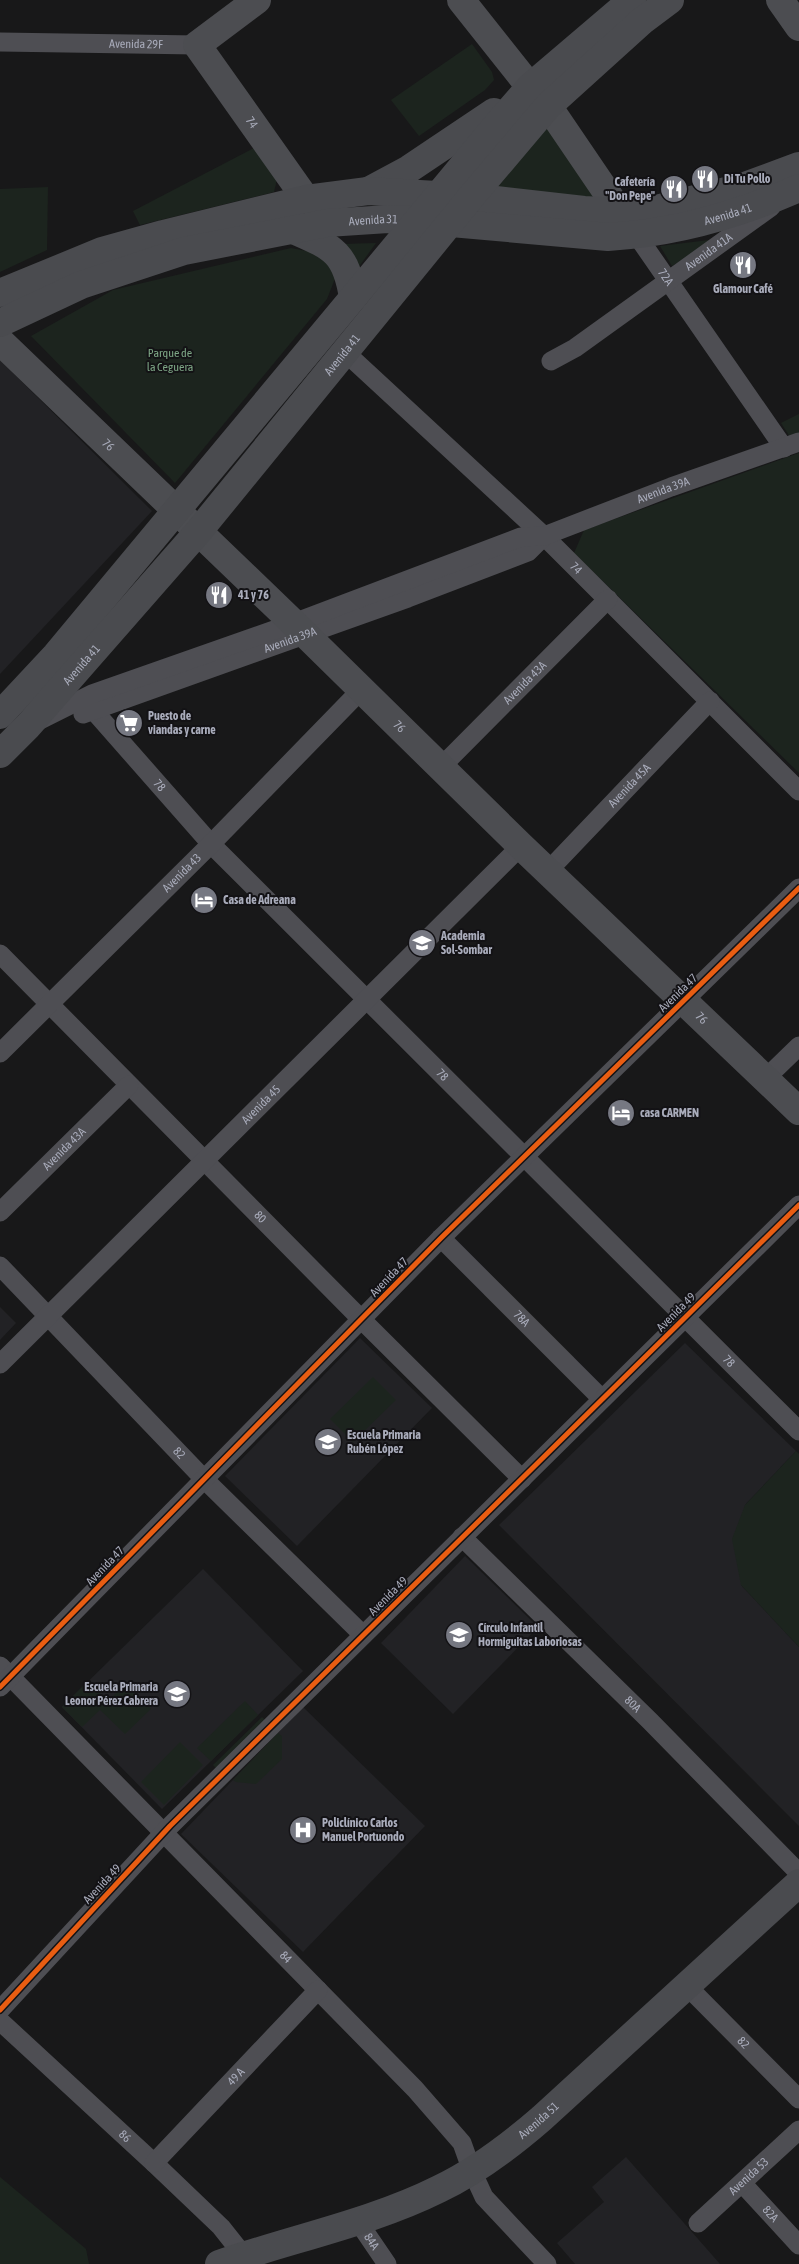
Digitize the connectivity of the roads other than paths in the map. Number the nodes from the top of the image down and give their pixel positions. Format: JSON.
{"nodes":[{"id":1,"x":257,"y":0,"type":"edge"},
{"id":2,"x":461,"y":0,"type":"edge"},
{"id":3,"x":632,"y":0,"type":"edge"},
{"id":4,"x":670,"y":0,"type":"edge"},
{"id":5,"x":780,"y":0,"type":"edge"},
{"id":6,"x":799,"y":27,"type":"edge"},
{"id":7,"x":0,"y":42,"type":"edge"},
{"id":8,"x":197,"y":45,"type":"junction"},
{"id":9,"x":539,"y":97,"type":"junction"},
{"id":10,"x":796,"y":182,"type":"edge"},
{"id":11,"x":368,"y":191,"type":"junction"},
{"id":12,"x":440,"y":195,"type":"junction"},
{"id":13,"x":471,"y":196,"type":"junction"},
{"id":14,"x":306,"y":199,"type":"junction"},
{"id":15,"x":620,"y":212,"type":"junction"},
{"id":16,"x":417,"y":220,"type":"junction"},
{"id":17,"x":451,"y":222,"type":"junction"},
{"id":18,"x":291,"y":229,"type":"junction"},
{"id":19,"x":636,"y":235,"type":"junction"},
{"id":20,"x":669,"y":281,"type":"junction"},
{"id":21,"x":0,"y":293,"type":"edge"},
{"id":22,"x":353,"y":298,"type":"junction"},
{"id":23,"x":0,"y":323,"type":"edge"},
{"id":24,"x":0,"y":341,"type":"edge"},
{"id":25,"x":346,"y":353,"type":"junction"},
{"id":26,"x":551,"y":362,"type":"dead end"},
{"id":27,"x":791,"y":445,"type":"edge"},
{"id":28,"x":176,"y":511,"type":"junction"},
{"id":29,"x":198,"y":532,"type":"junction"},
{"id":30,"x":544,"y":536,"type":"junction"},
{"id":31,"x":608,"y":600,"type":"junction"},
{"id":32,"x":300,"y":629,"type":"junction"},
{"id":33,"x":362,"y":689,"type":"junction"},
{"id":34,"x":710,"y":701,"type":"junction"},
{"id":35,"x":94,"y":711,"type":"junction"},
{"id":36,"x":0,"y":715,"type":"edge"},
{"id":37,"x":28,"y":726,"type":"junction"},
{"id":38,"x":0,"y":737,"type":"edge"},
{"id":39,"x":0,"y":754,"type":"edge"},
{"id":40,"x":441,"y":768,"type":"junction"},
{"id":41,"x":799,"y":791,"type":"edge"},
{"id":42,"x":211,"y":844,"type":"junction"},
{"id":43,"x":521,"y":846,"type":"junction"},
{"id":44,"x":548,"y":871,"type":"junction"},
{"id":45,"x":799,"y":888,"type":"edge"},
{"id":46,"x":0,"y":954,"type":"edge"},
{"id":47,"x":367,"y":1000,"type":"junction"},
{"id":48,"x":50,"y":1002,"type":"junction"},
{"id":49,"x":684,"y":1002,"type":"junction"},
{"id":50,"x":799,"y":1046,"type":"edge"},
{"id":51,"x":0,"y":1053,"type":"edge"},
{"id":52,"x":766,"y":1079,"type":"junction"},
{"id":53,"x":129,"y":1085,"type":"junction"},
{"id":54,"x":799,"y":1111,"type":"edge"},
{"id":55,"x":524,"y":1156,"type":"junction"},
{"id":56,"x":205,"y":1161,"type":"junction"},
{"id":57,"x":799,"y":1205,"type":"edge"},
{"id":58,"x":0,"y":1212,"type":"edge"},
{"id":59,"x":441,"y":1238,"type":"junction"},
{"id":60,"x":0,"y":1266,"type":"edge"},
{"id":61,"x":48,"y":1315,"type":"junction"},
{"id":62,"x":685,"y":1318,"type":"junction"},
{"id":63,"x":362,"y":1320,"type":"junction"},
{"id":64,"x":0,"y":1364,"type":"edge"},
{"id":65,"x":602,"y":1399,"type":"junction"},
{"id":66,"x":799,"y":1431,"type":"edge"},
{"id":67,"x":204,"y":1479,"type":"junction"},
{"id":68,"x":522,"y":1479,"type":"junction"},
{"id":69,"x":462,"y":1537,"type":"junction"},
{"id":70,"x":363,"y":1636,"type":"junction"},
{"id":71,"x":4,"y":1676,"type":"edge"},
{"id":72,"x":164,"y":1832,"type":"junction"},
{"id":73,"x":799,"y":1873,"type":"edge"},
{"id":74,"x":799,"y":1883,"type":"edge"},
{"id":75,"x":687,"y":1986,"type":"junction"},
{"id":76,"x":318,"y":1990,"type":"junction"},
{"id":77,"x":0,"y":2010,"type":"edge"},
{"id":78,"x":0,"y":2021,"type":"edge"},
{"id":79,"x":799,"y":2099,"type":"edge"},
{"id":80,"x":799,"y":2130,"type":"edge"},
{"id":81,"x":154,"y":2163,"type":"junction"},
{"id":82,"x":472,"y":2171,"type":"junction"},
{"id":83,"x":742,"y":2183,"type":"junction"},
{"id":84,"x":357,"y":2220,"type":"junction"},
{"id":85,"x":698,"y":2223,"type":"dead end"},
{"id":86,"x":799,"y":2245,"type":"edge"},
{"id":87,"x":244,"y":2256,"type":"junction"},
{"id":88,"x":219,"y":2264,"type":"edge"},
{"id":89,"x":387,"y":2264,"type":"edge"},
{"id":90,"x":547,"y":2264,"type":"edge"}],
"edges":[{"from":1,"to":8,"type":"street"},
{"from":2,"to":9,"type":"street","name":"72A"},
{"from":3,"to":9,"type":"main road"},
{"from":4,"to":9,"type":"main road"},
{"from":5,"to":6,"type":"street"},
{"from":7,"to":8,"type":"street","name":"Avenida 29F"},
{"from":8,"to":14,"type":"street","name":"74"},
{"from":9,"to":11,"type":"main road"},
{"from":9,"to":12,"type":"main road"},
{"from":9,"to":13,"type":"main road"},
{"from":9,"to":15,"type":"street","name":"72A"},
{"from":10,"to":15,"type":"main road","name":"Avenida 41"},
{"from":10,"to":19,"type":"main road","name":"Avenida 41"},
{"from":10,"to":20,"type":"street","name":"Avenida 41A"},
{"from":11,"to":12,"type":"main road"},
{"from":11,"to":14,"type":"main road"},
{"from":12,"to":13,"type":"main road","name":"Avenida 41"},
{"from":12,"to":16,"type":"main road"},
{"from":13,"to":15,"type":"main road","name":"Avenida 41"},
{"from":13,"to":17,"type":"main road"},
{"from":14,"to":21,"type":"main road"},
{"from":15,"to":19,"type":"street","name":"72A"},
{"from":16,"to":17,"type":"main road","name":"Avenida 31"},
{"from":16,"to":18,"type":"main road","name":"Avenida 31"},
{"from":16,"to":22,"type":"main road"},
{"from":17,"to":19,"type":"main road","name":"Avenida 41"},
{"from":17,"to":25,"type":"main road","name":"Avenida 41"},
{"from":18,"to":22,"type":"main road"},
{"from":18,"to":23,"type":"main road","name":"Avenida 31"},
{"from":19,"to":20,"type":"street","name":"72A"},
{"from":20,"to":26,"type":"street","name":"Avenida 41A"},
{"from":20,"to":27,"type":"street","name":"72A"},
{"from":22,"to":28,"type":"main road"},
{"from":24,"to":28,"type":"street","name":"76"},
{"from":25,"to":29,"type":"main road","name":"Avenida 41"},
{"from":25,"to":30,"type":"street","name":"74"},
{"from":27,"to":30,"type":"street","name":"Avenida 39A"},
{"from":28,"to":29,"type":"street","name":"76"},
{"from":28,"to":36,"type":"main road"},
{"from":29,"to":32,"type":"street","name":"76"},
{"from":29,"to":37,"type":"main road","name":"Avenida 41"},
{"from":30,"to":31,"type":"street","name":"74"},
{"from":30,"to":32,"type":"street","name":"Avenida 39A"},
{"from":31,"to":34,"type":"street","name":"74"},
{"from":31,"to":40,"type":"street","name":"Avenida 43A"},
{"from":32,"to":33,"type":"street","name":"76"},
{"from":32,"to":35,"type":"street","name":"Avenida 39A"},
{"from":32,"to":37,"type":"street","name":"Avenida 39A"},
{"from":33,"to":40,"type":"street","name":"76"},
{"from":33,"to":42,"type":"street","name":"Avenida 43"},
{"from":34,"to":41,"type":"street","name":"74"},
{"from":34,"to":44,"type":"street","name":"Avenida 45A"},
{"from":35,"to":37,"type":"street","name":"Avenida 39A"},
{"from":35,"to":42,"type":"street","name":"78"},
{"from":37,"to":38,"type":"street","name":"Avenida 39A"},
{"from":37,"to":39,"type":"main road","name":"Avenida 41"},
{"from":40,"to":43,"type":"street","name":"76"},
{"from":42,"to":47,"type":"street","name":"78"},
{"from":42,"to":48,"type":"street","name":"Avenida 43"},
{"from":43,"to":44,"type":"street","name":"76"},
{"from":43,"to":47,"type":"street","name":"Avenida 45"},
{"from":44,"to":49,"type":"street","name":"76"},
{"from":45,"to":49,"type":"street","name":"Avenida 47"},
{"from":46,"to":48,"type":"street","name":"80"},
{"from":47,"to":55,"type":"street","name":"78"},
{"from":47,"to":56,"type":"street","name":"Avenida 45"},
{"from":48,"to":51,"type":"street","name":"Avenida 43"},
{"from":48,"to":53,"type":"street","name":"80"},
{"from":49,"to":52,"type":"street","name":"76"},
{"from":49,"to":55,"type":"street","name":"Avenida 47"},
{"from":50,"to":52,"type":"street"},
{"from":52,"to":54,"type":"street","name":"76"},
{"from":53,"to":56,"type":"street","name":"80"},
{"from":53,"to":58,"type":"street","name":"Avenida 43A"},
{"from":55,"to":59,"type":"street","name":"Avenida 47"},
{"from":55,"to":62,"type":"street","name":"78"},
{"from":56,"to":61,"type":"street","name":"Avenida 45"},
{"from":56,"to":63,"type":"street","name":"80"},
{"from":57,"to":62,"type":"street","name":"Avenida 49"},
{"from":59,"to":63,"type":"street","name":"Avenida 47"},
{"from":59,"to":65,"type":"street","name":"78A"},
{"from":60,"to":61,"type":"street","name":"82"},
{"from":61,"to":64,"type":"street","name":"Avenida 45"},
{"from":61,"to":67,"type":"street","name":"82"},
{"from":62,"to":65,"type":"street","name":"Avenida 49"},
{"from":62,"to":66,"type":"street","name":"78"},
{"from":63,"to":67,"type":"street","name":"Avenida 47"},
{"from":63,"to":68,"type":"street","name":"80"},
{"from":65,"to":68,"type":"street","name":"Avenida 49"},
{"from":67,"to":70,"type":"street","name":"82"},
{"from":67,"to":71,"type":"street","name":"Avenida 47"},
{"from":68,"to":69,"type":"street","name":"Avenida 49"},
{"from":69,"to":70,"type":"street","name":"Avenida 49"},
{"from":69,"to":73,"type":"street","name":"80A"},
{"from":70,"to":72,"type":"street","name":"Avenida 49"},
{"from":71,"to":72,"type":"street","name":"84"},
{"from":72,"to":76,"type":"street","name":"84"},
{"from":72,"to":77,"type":"street","name":"Avenida 49"},
{"from":74,"to":75,"type":"main road","name":"Avenida 51"},
{"from":75,"to":79,"type":"street","name":"82"},
{"from":75,"to":82,"type":"main road","name":"Avenida 51"},
{"from":76,"to":81,"type":"street","name":"49 A"},
{"from":76,"to":82,"type":"street","name":"84"},
{"from":78,"to":81,"type":"street","name":"86"},
{"from":80,"to":83,"type":"street","name":"Avenida 53"},
{"from":81,"to":87,"type":"street","name":"86"},
{"from":82,"to":84,"type":"main road","name":"Avenida 51"},
{"from":82,"to":90,"type":"street","name":"84"},
{"from":83,"to":85,"type":"street","name":"Avenida 53"},
{"from":83,"to":86,"type":"street","name":"82A"},
{"from":84,"to":87,"type":"main road","name":"Avenida 51"},
{"from":84,"to":89,"type":"street","name":"84A"},
{"from":87,"to":88,"type":"main road","name":"Avenida 51"}]}
